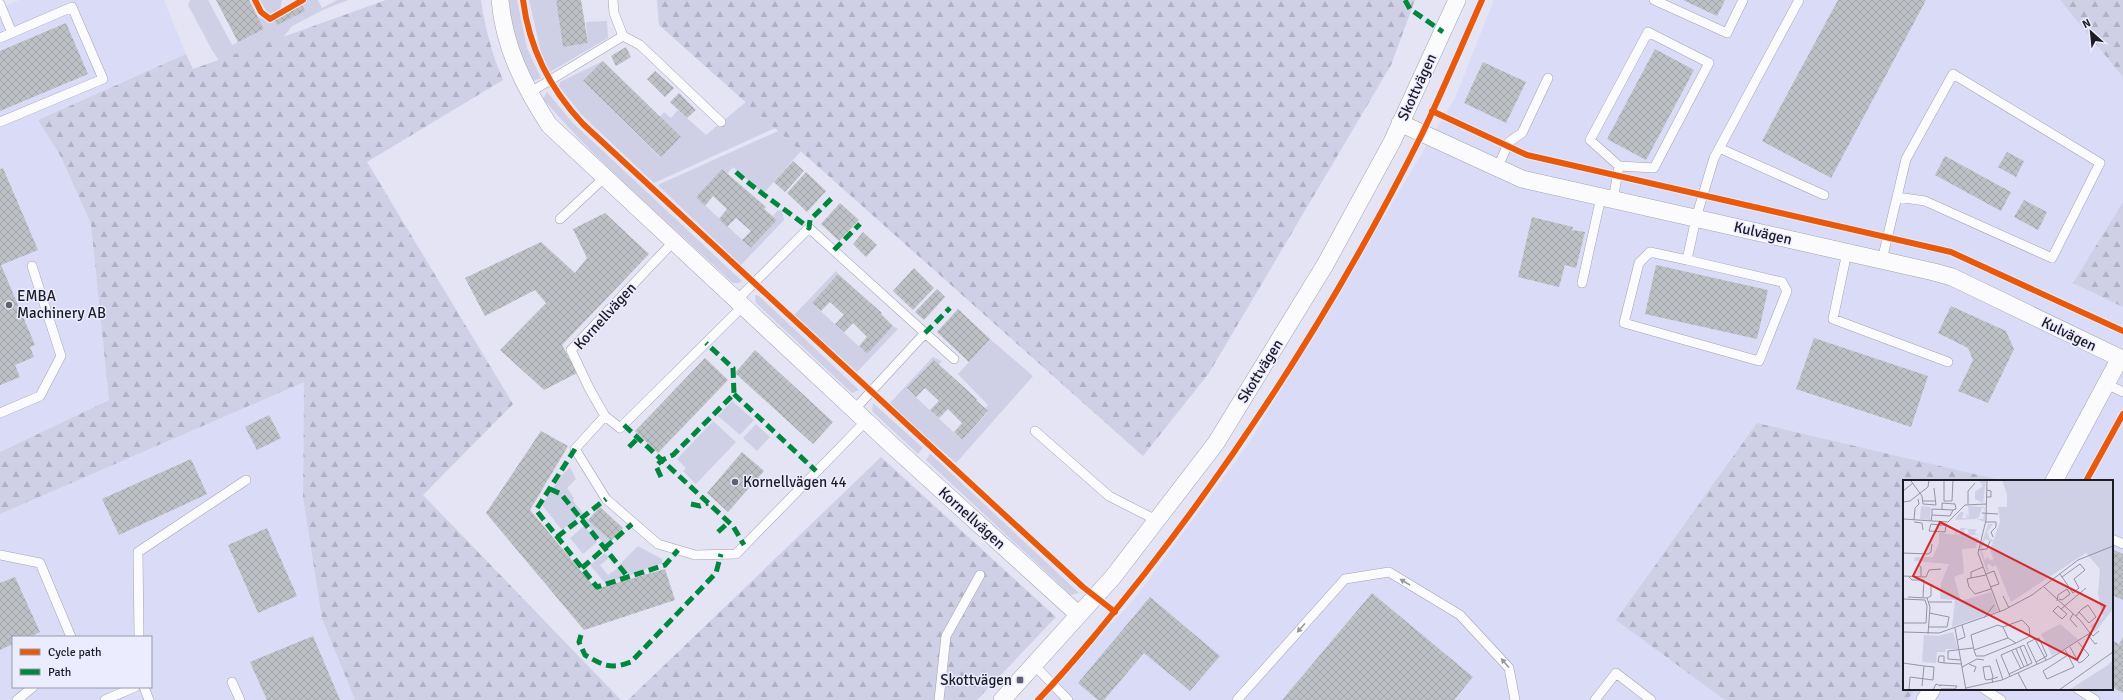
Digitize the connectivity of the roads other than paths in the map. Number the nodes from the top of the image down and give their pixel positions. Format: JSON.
{"nodes":[{"id":1,"x":500,"y":0,"type":"edge"},
{"id":2,"x":613,"y":0,"type":"edge"},
{"id":3,"x":1456,"y":0,"type":"edge"},
{"id":4,"x":1654,"y":0,"type":"edge"},
{"id":5,"x":1743,"y":0,"type":"edge"},
{"id":6,"x":1799,"y":0,"type":"edge"},
{"id":7,"x":0,"y":4,"type":"edge"},
{"id":8,"x":12,"y":33,"type":"junction"},
{"id":9,"x":623,"y":36,"type":"junction"},
{"id":10,"x":0,"y":38,"type":"edge"},
{"id":11,"x":1548,"y":78,"type":"dead end"},
{"id":12,"x":529,"y":93,"type":"junction"},
{"id":13,"x":0,"y":122,"type":"edge"},
{"id":14,"x":721,"y":122,"type":"dead end"},
{"id":15,"x":1400,"y":123,"type":"junction"},
{"id":16,"x":1719,"y":148,"type":"junction"},
{"id":17,"x":1619,"y":166,"type":"junction"},
{"id":18,"x":1497,"y":169,"type":"junction"},
{"id":19,"x":605,"y":177,"type":"junction"},
{"id":20,"x":1824,"y":195,"type":"dead end"},
{"id":21,"x":1897,"y":197,"type":"junction"},
{"id":22,"x":1607,"y":198,"type":"junction"},
{"id":23,"x":1696,"y":218,"type":"junction"},
{"id":24,"x":560,"y":219,"type":"dead end"},
{"id":25,"x":674,"y":241,"type":"junction"},
{"id":26,"x":1847,"y":252,"type":"junction"},
{"id":27,"x":1687,"y":260,"type":"junction"},
{"id":28,"x":1882,"y":260,"type":"junction"},
{"id":29,"x":32,"y":266,"type":"dead end"},
{"id":30,"x":1582,"y":283,"type":"dead end"},
{"id":31,"x":740,"y":303,"type":"junction"},
{"id":32,"x":925,"y":333,"type":"junction"},
{"id":33,"x":954,"y":359,"type":"dead end"},
{"id":34,"x":1948,"y":362,"type":"dead end"},
{"id":35,"x":2117,"y":370,"type":"edge"},
{"id":36,"x":2123,"y":392,"type":"edge"},
{"id":37,"x":0,"y":413,"type":"edge"},
{"id":38,"x":860,"y":415,"type":"junction"},
{"id":39,"x":605,"y":416,"type":"junction"},
{"id":40,"x":1035,"y":431,"type":"dead end"},
{"id":41,"x":246,"y":480,"type":"dead end"},
{"id":42,"x":2055,"y":480,"type":"edge"},
{"id":43,"x":1156,"y":520,"type":"junction"},
{"id":44,"x":2113,"y":539,"type":"edge"},
{"id":45,"x":2123,"y":544,"type":"edge"},
{"id":46,"x":0,"y":555,"type":"edge"},
{"id":47,"x":980,"y":575,"type":"dead end"},
{"id":48,"x":1078,"y":615,"type":"junction"},
{"id":49,"x":71,"y":636,"type":"edge"},
{"id":50,"x":139,"y":636,"type":"edge"},
{"id":51,"x":1034,"y":665,"type":"junction"},
{"id":52,"x":232,"y":682,"type":"dead end"},
{"id":53,"x":32,"y":688,"type":"edge"},
{"id":54,"x":133,"y":688,"type":"edge"},
{"id":55,"x":144,"y":688,"type":"edge"},
{"id":56,"x":1931,"y":690,"type":"edge"},
{"id":57,"x":1986,"y":690,"type":"edge"},
{"id":58,"x":2080,"y":690,"type":"edge"},
{"id":59,"x":17,"y":700,"type":"edge"},
{"id":60,"x":105,"y":700,"type":"edge"},
{"id":61,"x":149,"y":700,"type":"edge"},
{"id":62,"x":240,"y":700,"type":"edge"},
{"id":63,"x":939,"y":700,"type":"edge"},
{"id":64,"x":1002,"y":700,"type":"edge"},
{"id":65,"x":1068,"y":700,"type":"edge"},
{"id":66,"x":1237,"y":700,"type":"edge"},
{"id":67,"x":1515,"y":700,"type":"edge"},
{"id":68,"x":1595,"y":700,"type":"edge"},
{"id":69,"x":1651,"y":700,"type":"edge"},
{"id":70,"x":1925,"y":700,"type":"edge"},
{"id":71,"x":2001,"y":700,"type":"edge"},
{"id":72,"x":2095,"y":700,"type":"edge"}],
"edges":[{"from":1,"to":12,"type":"street","name":"Kornellvägen"},
{"from":2,"to":9,"type":"lane"},
{"from":3,"to":15,"type":"street","name":"Skottvägen"},
{"from":4,"to":5,"type":"lane"},
{"from":6,"to":16,"type":"lane"},
{"from":7,"to":8,"type":"lane"},
{"from":8,"to":10,"type":"lane"},
{"from":8,"to":13,"type":"lane"},
{"from":9,"to":12,"type":"lane"},
{"from":9,"to":14,"type":"lane"},
{"from":11,"to":18,"type":"lane"},
{"from":12,"to":19,"type":"street","name":"Kornellvägen"},
{"from":15,"to":18,"type":"street","name":"Kulvägen"},
{"from":15,"to":43,"type":"street","name":"Skottvägen"},
{"from":16,"to":20,"type":"lane"},
{"from":16,"to":23,"type":"lane"},
{"from":17,"to":17,"type":"lane"},
{"from":17,"to":22,"type":"lane"},
{"from":18,"to":22,"type":"street","name":"Kulvägen"},
{"from":19,"to":24,"type":"lane"},
{"from":19,"to":25,"type":"street","name":"Kornellvägen"},
{"from":21,"to":21,"type":"lane"},
{"from":21,"to":28,"type":"lane"},
{"from":22,"to":23,"type":"street","name":"Kulvägen"},
{"from":22,"to":30,"type":"lane"},
{"from":23,"to":26,"type":"street","name":"Kulvägen"},
{"from":23,"to":27,"type":"lane"},
{"from":25,"to":31,"type":"street","name":"Kornellvägen"},
{"from":25,"to":39,"type":"lane","name":"Kornellvägen"},
{"from":26,"to":28,"type":"street","name":"Kulvägen"},
{"from":26,"to":34,"type":"lane"},
{"from":27,"to":27,"type":"lane"},
{"from":28,"to":35,"type":"street","name":"Kulvägen"},
{"from":29,"to":37,"type":"lane"},
{"from":31,"to":32,"type":"lane"},
{"from":31,"to":38,"type":"street","name":"Kornellvägen"},
{"from":31,"to":39,"type":"lane"},
{"from":32,"to":33,"type":"lane"},
{"from":32,"to":38,"type":"lane"},
{"from":35,"to":36,"type":"lane"},
{"from":35,"to":42,"type":"street"},
{"from":38,"to":39,"type":"lane"},
{"from":38,"to":48,"type":"street","name":"Kornellvägen"},
{"from":40,"to":43,"type":"lane"},
{"from":41,"to":50,"type":"lane"},
{"from":43,"to":48,"type":"street","name":"Skottvägen"},
{"from":44,"to":45,"type":"lane"},
{"from":46,"to":49,"type":"lane"},
{"from":47,"to":63,"type":"lane"},
{"from":48,"to":51,"type":"street","name":"Skottvägen"},
{"from":51,"to":64,"type":"street","name":"Skottvägen"},
{"from":51,"to":65,"type":"lane"},
{"from":52,"to":62,"type":"lane"},
{"from":53,"to":59,"type":"lane"},
{"from":54,"to":60,"type":"lane"},
{"from":55,"to":61,"type":"lane"},
{"from":56,"to":70,"type":"street"},
{"from":57,"to":71,"type":"lane"},
{"from":58,"to":72,"type":"lane"},
{"from":67,"to":66,"type":"lane","one_way":true},
{"from":68,"to":69,"type":"lane"}]}
